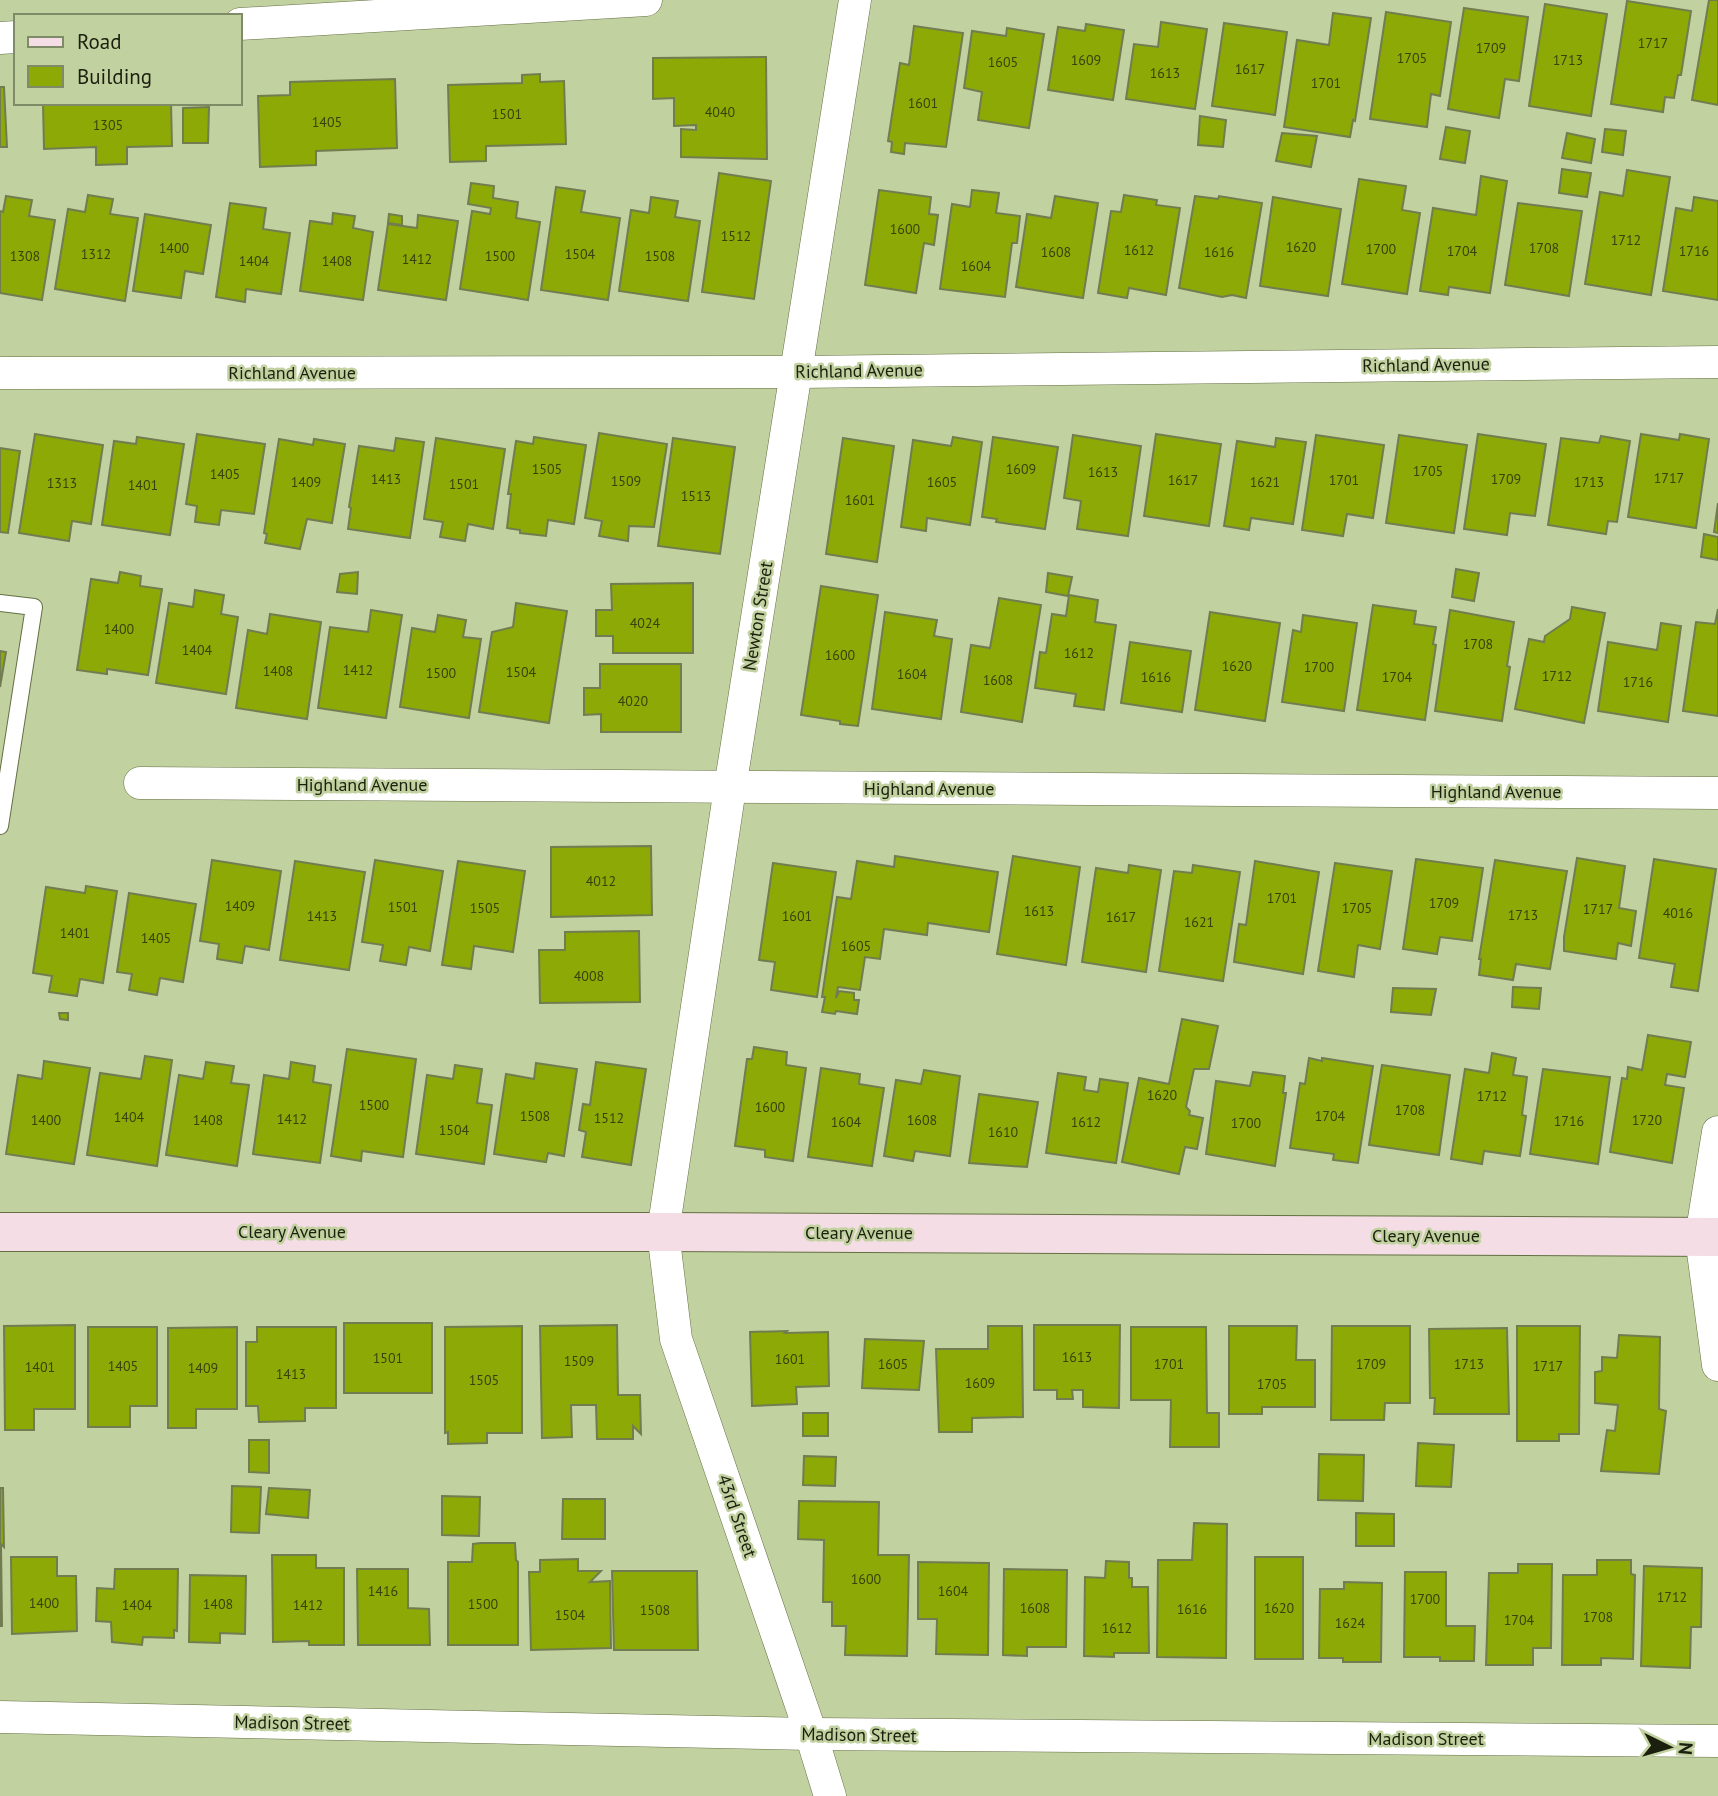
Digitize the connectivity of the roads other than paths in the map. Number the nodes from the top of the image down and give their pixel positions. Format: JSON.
{"nodes":[{"id":1,"x":646,"y":0,"type":"edge"},
{"id":2,"x":855,"y":0,"type":"edge"},
{"id":3,"x":242,"y":24,"type":"edge"},
{"id":4,"x":1718,"y":362,"type":"edge"},
{"id":5,"x":797,"y":372,"type":"junction"},
{"id":6,"x":0,"y":373,"type":"edge"},
{"id":7,"x":0,"y":603,"type":"edge"},
{"id":8,"x":140,"y":783,"type":"dead end"},
{"id":9,"x":730,"y":788,"type":"junction"},
{"id":10,"x":1718,"y":793,"type":"edge"},
{"id":11,"x":0,"y":826,"type":"edge"},
{"id":12,"x":1718,"y":1132,"type":"edge"},
{"id":13,"x":0,"y":1232,"type":"edge"},
{"id":14,"x":663,"y":1232,"type":"junction"},
{"id":15,"x":1710,"y":1237,"type":"edge"},
{"id":16,"x":1718,"y":1366,"type":"edge"},
{"id":17,"x":0,"y":1717,"type":"edge"},
{"id":18,"x":811,"y":1734,"type":"junction"},
{"id":19,"x":1718,"y":1741,"type":"edge"},
{"id":20,"x":830,"y":1796,"type":"edge"}],
"edges":[{"from":1,"to":3,"type":"street"},
{"from":2,"to":5,"type":"street","name":"Newton Street"},
{"from":4,"to":5,"type":"street","name":"Richland Avenue"},
{"from":5,"to":6,"type":"street","name":"Richland Avenue"},
{"from":5,"to":9,"type":"street","name":"Newton Street"},
{"from":7,"to":11,"type":"lane"},
{"from":8,"to":9,"type":"street","name":"Highland Avenue"},
{"from":9,"to":10,"type":"street","name":"Highland Avenue"},
{"from":9,"to":14,"type":"street","name":"Newton Street"},
{"from":12,"to":15,"type":"street"},
{"from":13,"to":14,"type":"street","name":"Cleary Avenue"},
{"from":14,"to":15,"type":"street","name":"Cleary Avenue"},
{"from":14,"to":18,"type":"street","name":"43rd Street"},
{"from":15,"to":16,"type":"street"},
{"from":17,"to":18,"type":"street","name":"Madison Street"},
{"from":18,"to":19,"type":"street","name":"Madison Street"},
{"from":18,"to":20,"type":"street","name":"43rd Street"}]}
